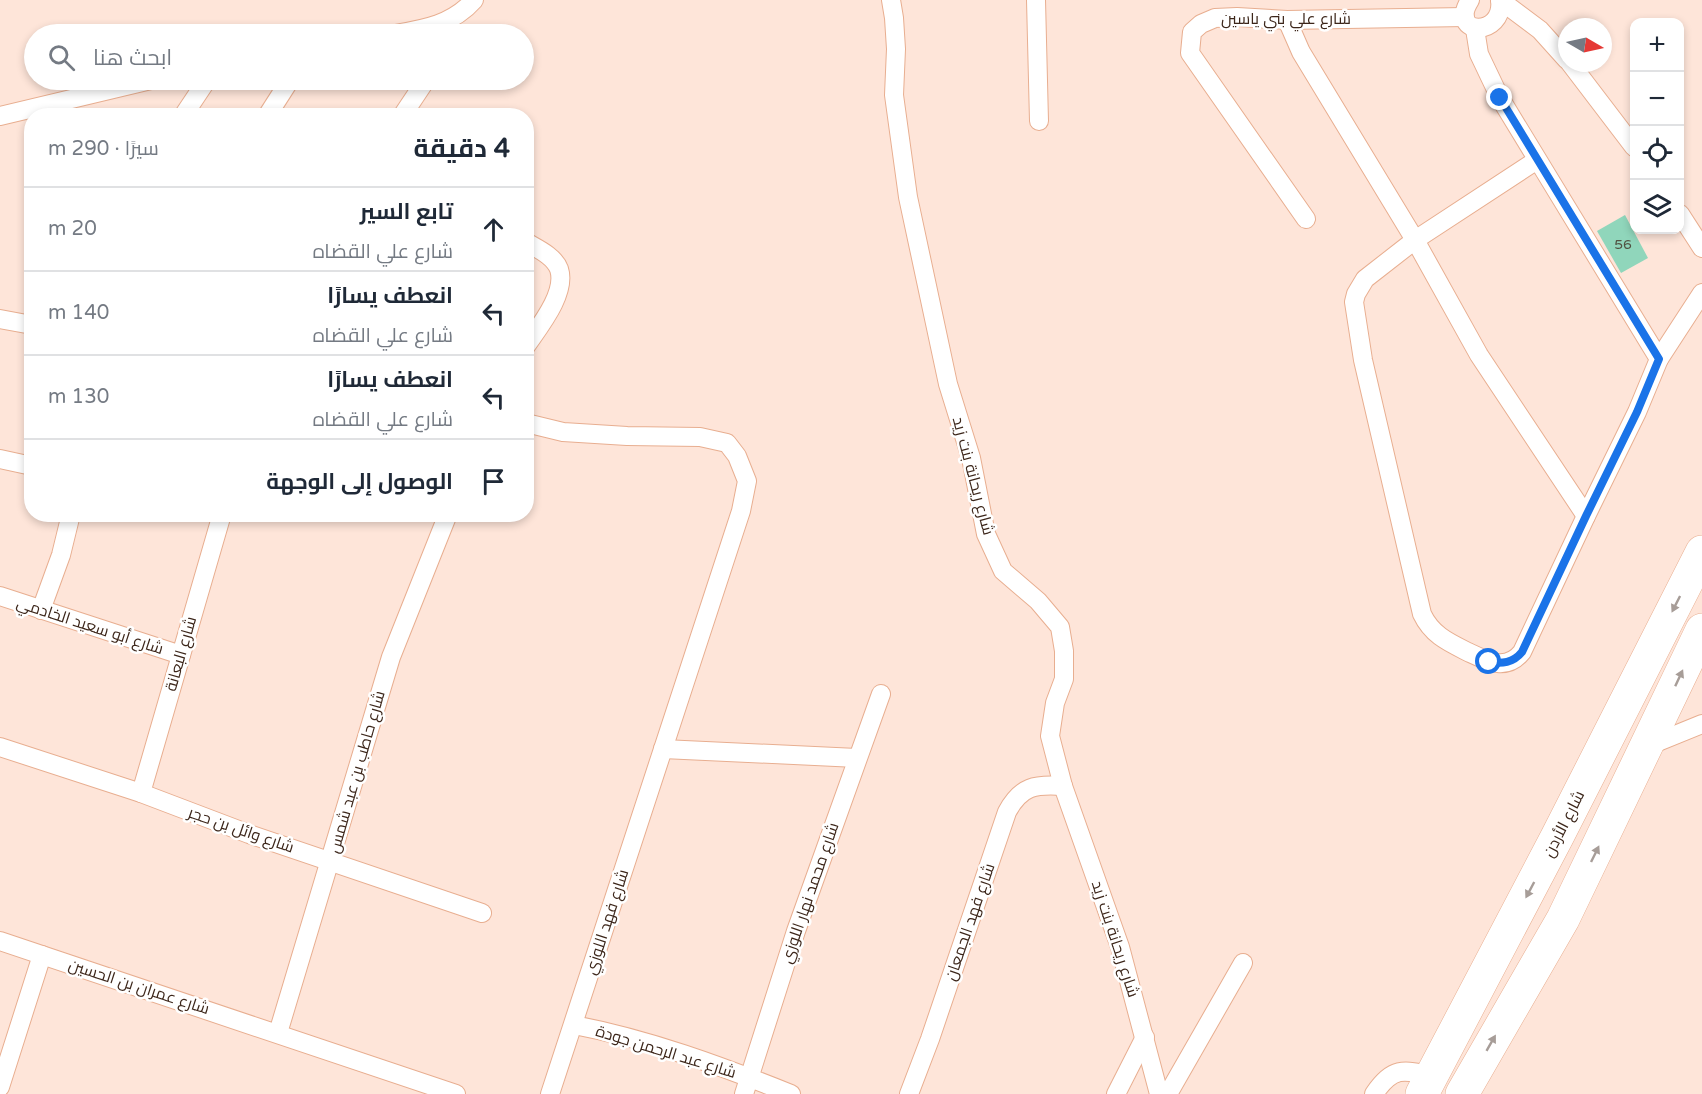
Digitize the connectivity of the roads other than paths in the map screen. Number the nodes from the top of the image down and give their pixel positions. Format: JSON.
{"nodes":[{"id":1,"x":474,"y":0,"type":"edge"},
{"id":2,"x":891,"y":0,"type":"edge"},
{"id":3,"x":1036,"y":0,"type":"edge"},
{"id":4,"x":1500,"y":0,"type":"edge"},
{"id":5,"x":1470,"y":15,"type":"edge"},
{"id":6,"x":1287,"y":20,"type":"junction"},
{"id":7,"x":453,"y":24,"type":"edge"},
{"id":8,"x":1558,"y":50,"type":"edge"},
{"id":9,"x":1577,"y":72,"type":"edge"},
{"id":10,"x":109,"y":90,"type":"edge"},
{"id":11,"x":200,"y":90,"type":"edge"},
{"id":12,"x":284,"y":90,"type":"edge"},
{"id":13,"x":419,"y":90,"type":"edge"},
{"id":14,"x":34,"y":108,"type":"edge"},
{"id":15,"x":188,"y":108,"type":"edge"},
{"id":16,"x":272,"y":108,"type":"edge"},
{"id":17,"x":407,"y":108,"type":"edge"},
{"id":18,"x":24,"y":110,"type":"edge"},
{"id":19,"x":0,"y":116,"type":"edge"},
{"id":20,"x":1039,"y":121,"type":"dead end"},
{"id":21,"x":1630,"y":141,"type":"edge"},
{"id":22,"x":1537,"y":160,"type":"junction"},
{"id":23,"x":1306,"y":219,"type":"dead end"},
{"id":24,"x":1684,"y":220,"type":"edge"},
{"id":25,"x":1415,"y":240,"type":"junction"},
{"id":26,"x":534,"y":246,"type":"edge"},
{"id":27,"x":1702,"y":248,"type":"edge"},
{"id":28,"x":1702,"y":293,"type":"edge"},
{"id":29,"x":0,"y":319,"type":"edge"},
{"id":30,"x":24,"y":324,"type":"edge"},
{"id":31,"x":534,"y":334,"type":"edge"},
{"id":32,"x":1659,"y":359,"type":"junction"},
{"id":33,"x":534,"y":425,"type":"edge"},
{"id":34,"x":0,"y":459,"type":"edge"},
{"id":35,"x":24,"y":464,"type":"edge"},
{"id":36,"x":1586,"y":516,"type":"junction"},
{"id":37,"x":69,"y":522,"type":"edge"},
{"id":38,"x":220,"y":522,"type":"edge"},
{"id":39,"x":445,"y":522,"type":"edge"},
{"id":40,"x":1702,"y":552,"type":"edge"},
{"id":41,"x":0,"y":596,"type":"edge"},
{"id":42,"x":41,"y":610,"type":"junction"},
{"id":43,"x":1702,"y":630,"type":"edge"},
{"id":44,"x":181,"y":655,"type":"junction"},
{"id":45,"x":881,"y":694,"type":"dead end"},
{"id":46,"x":1702,"y":724,"type":"edge"},
{"id":47,"x":1648,"y":746,"type":"junction"},
{"id":48,"x":0,"y":747,"type":"edge"},
{"id":49,"x":663,"y":749,"type":"junction"},
{"id":50,"x":857,"y":758,"type":"junction"},
{"id":51,"x":1063,"y":786,"type":"junction"},
{"id":52,"x":141,"y":793,"type":"junction"},
{"id":53,"x":331,"y":860,"type":"junction"},
{"id":54,"x":482,"y":913,"type":"dead end"},
{"id":55,"x":0,"y":941,"type":"edge"},
{"id":56,"x":42,"y":956,"type":"junction"},
{"id":57,"x":1243,"y":963,"type":"dead end"},
{"id":58,"x":573,"y":1025,"type":"junction"},
{"id":59,"x":278,"y":1033,"type":"junction"},
{"id":60,"x":1145,"y":1037,"type":"junction"},
{"id":61,"x":1427,"y":1085,"type":"edge"},
{"id":62,"x":747,"y":1086,"type":"edge"},
{"id":63,"x":0,"y":1087,"type":"edge"},
{"id":64,"x":456,"y":1094,"type":"edge"},
{"id":65,"x":550,"y":1094,"type":"edge"},
{"id":66,"x":791,"y":1094,"type":"edge"},
{"id":67,"x":909,"y":1094,"type":"edge"},
{"id":68,"x":1116,"y":1094,"type":"edge"},
{"id":69,"x":1159,"y":1094,"type":"edge"},
{"id":70,"x":1168,"y":1094,"type":"edge"},
{"id":71,"x":1374,"y":1094,"type":"edge"},
{"id":72,"x":1462,"y":1094,"type":"edge"}],
"edges":[{"from":1,"to":7,"type":"street"},
{"from":2,"to":51,"type":"street","name":"شارع ريحانة بنت زيد"},
{"from":3,"to":20,"type":"street"},
{"from":4,"to":5,"type":"street"},
{"from":4,"to":8,"type":"street"},
{"from":5,"to":6,"type":"street","name":"شارع علي بني ياسين"},
{"from":5,"to":22,"type":"street"},
{"from":6,"to":23,"type":"street","name":"شارع علي بني ياسين"},
{"from":6,"to":25,"type":"street"},
{"from":9,"to":21,"type":"street"},
{"from":10,"to":14,"type":"street"},
{"from":11,"to":15,"type":"street"},
{"from":12,"to":16,"type":"street"},
{"from":13,"to":17,"type":"street"},
{"from":18,"to":19,"type":"street"},
{"from":22,"to":25,"type":"street"},
{"from":22,"to":32,"type":"street"},
{"from":24,"to":27,"type":"street"},
{"from":25,"to":36,"type":"street"},
{"from":25,"to":36,"type":"street"},
{"from":26,"to":31,"type":"street"},
{"from":28,"to":32,"type":"street"},
{"from":29,"to":30,"type":"street"},
{"from":32,"to":36,"type":"street"},
{"from":33,"to":49,"type":"street","name":"شارع فهد اللوزي"},
{"from":34,"to":35,"type":"street"},
{"from":37,"to":42,"type":"street"},
{"from":38,"to":44,"type":"street","name":"شارع البعانة"},
{"from":39,"to":53,"type":"street","name":"شارع حاطب بن عبد شمس"},
{"from":40,"to":61,"type":"highway","name":"شارع الأردن","one_way":true},
{"from":41,"to":42,"type":"street","name":"شارع أبو سعيد الخادمي"},
{"from":42,"to":44,"type":"street","name":"شارع أبو سعيد الخادمي"},
{"from":47,"to":43,"type":"highway","one_way":true},
{"from":44,"to":52,"type":"street","name":"شارع البعانة"},
{"from":45,"to":50,"type":"street","name":"شارع محمد نهار اللوزي"},
{"from":46,"to":47,"type":"street"},
{"from":72,"to":47,"type":"highway","one_way":true},
{"from":48,"to":52,"type":"street","name":"شارع وائل بن حجر"},
{"from":49,"to":50,"type":"street"},
{"from":49,"to":58,"type":"street","name":"شارع فهد اللوزي"},
{"from":50,"to":62,"type":"street","name":"شارع محمد نهار اللوزي"},
{"from":51,"to":60,"type":"street","name":"شارع ريحانة بنت زيد"},
{"from":51,"to":67,"type":"street","name":"شارع فهد الجمعان"},
{"from":52,"to":53,"type":"street","name":"شارع وائل بن حجر"},
{"from":53,"to":54,"type":"street","name":"شارع وائل بن حجر"},
{"from":53,"to":59,"type":"street","name":"شارع حاطب بن عبد شمس"},
{"from":55,"to":56,"type":"street","name":"شارع عمران بن الحسين"},
{"from":56,"to":59,"type":"street","name":"شارع عمران بن الحسين"},
{"from":56,"to":63,"type":"street"},
{"from":57,"to":70,"type":"street"},
{"from":58,"to":62,"type":"street","name":"شارع عبد الرحمن جودة"},
{"from":58,"to":65,"type":"street","name":"شارع فهد اللوزي"},
{"from":59,"to":64,"type":"street","name":"شارع عمران بن الحسين"},
{"from":60,"to":68,"type":"street"},
{"from":60,"to":69,"type":"street","name":"شارع ريحانة بنت زيد"},
{"from":61,"to":71,"type":"street"},
{"from":62,"to":66,"type":"street","name":"شارع عبد الرحمن جودة"}]}
